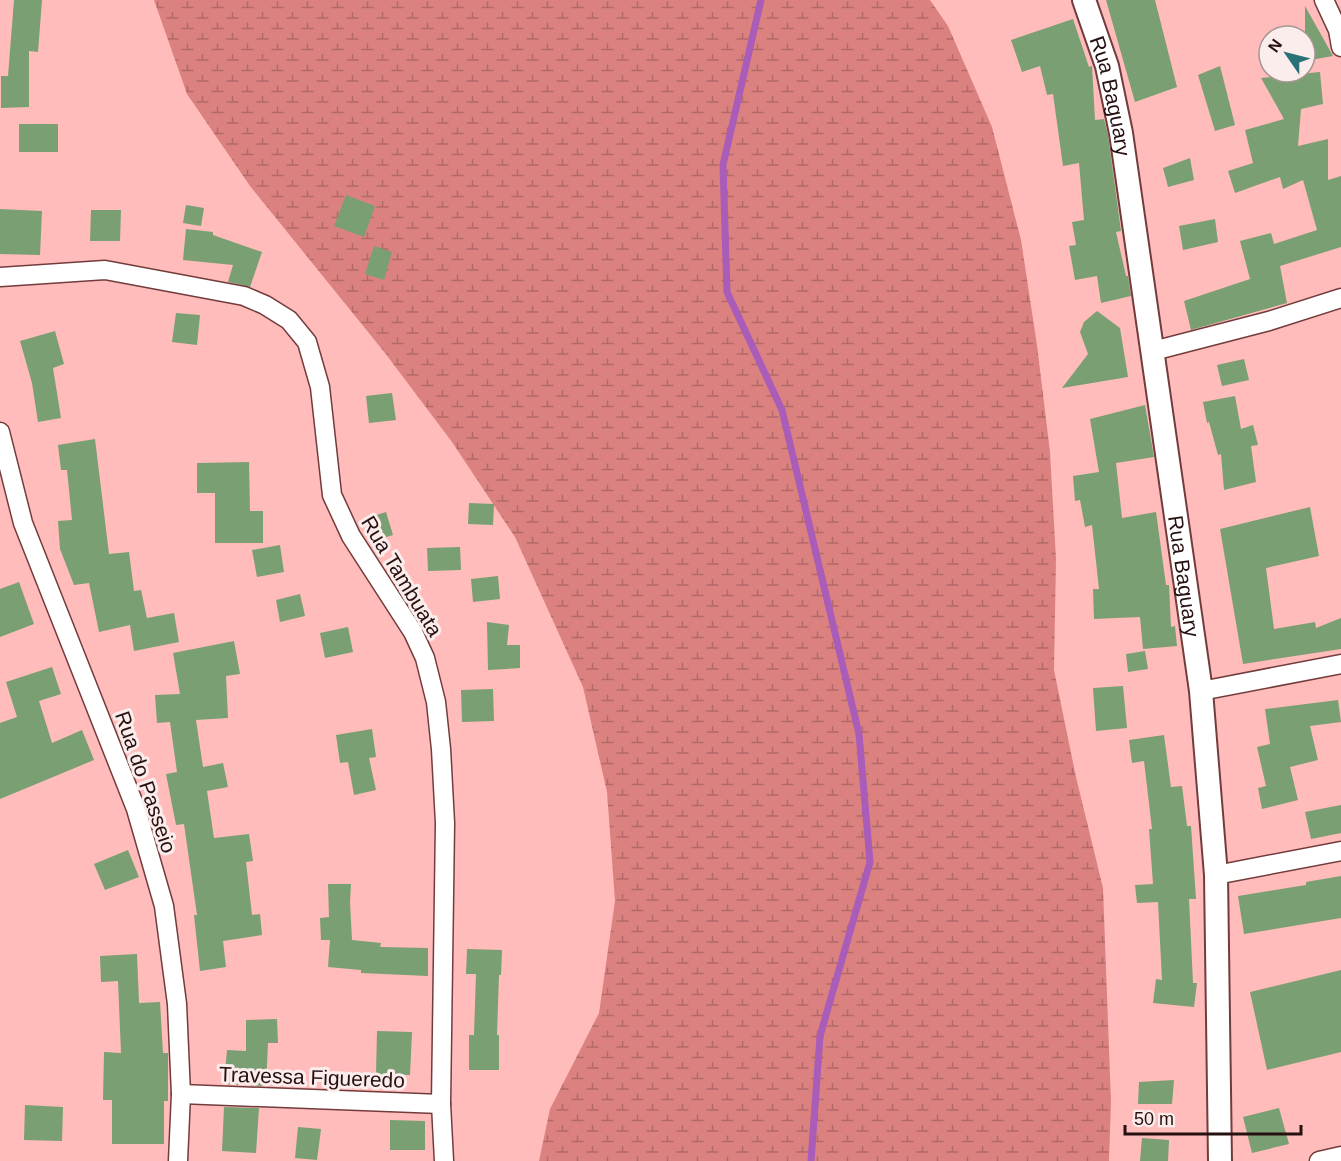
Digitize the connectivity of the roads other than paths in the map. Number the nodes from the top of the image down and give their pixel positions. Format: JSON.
{"nodes":[{"id":1,"x":1084,"y":0,"type":"edge"},
{"id":2,"x":1324,"y":0,"type":"edge"},
{"id":3,"x":1341,"y":47,"type":"edge"},
{"id":4,"x":0,"y":277,"type":"edge"},
{"id":5,"x":1341,"y":298,"type":"edge"},
{"id":6,"x":1153,"y":351,"type":"junction"},
{"id":7,"x":0,"y":432,"type":"edge"},
{"id":8,"x":1341,"y":664,"type":"edge"},
{"id":9,"x":1201,"y":691,"type":"junction"},
{"id":10,"x":1341,"y":851,"type":"edge"},
{"id":11,"x":1216,"y":875,"type":"junction"},
{"id":12,"x":181,"y":1094,"type":"junction"},
{"id":13,"x":441,"y":1104,"type":"junction"},
{"id":14,"x":1341,"y":1156,"type":"edge"},
{"id":15,"x":178,"y":1161,"type":"edge"},
{"id":16,"x":444,"y":1161,"type":"edge"},
{"id":17,"x":1220,"y":1161,"type":"edge"},
{"id":18,"x":1319,"y":1161,"type":"edge"}],
"edges":[{"from":1,"to":6,"type":"street","name":"Rua Baguary"},
{"from":2,"to":3,"type":"street"},
{"from":4,"to":13,"type":"street","name":"Rua Tambuata"},
{"from":5,"to":6,"type":"street"},
{"from":6,"to":9,"type":"street","name":"Rua Baguary"},
{"from":7,"to":12,"type":"street","name":"Rua do Passeio"},
{"from":8,"to":9,"type":"street"},
{"from":9,"to":11,"type":"street","name":"Rua Baguary"},
{"from":10,"to":11,"type":"street"},
{"from":11,"to":17,"type":"street","name":"Rua Baguary"},
{"from":12,"to":13,"type":"street","name":"Travessa Figueredo"},
{"from":12,"to":15,"type":"street","name":"Rua do Passeio"},
{"from":13,"to":16,"type":"street","name":"Rua Tambuata"},
{"from":14,"to":18,"type":"street"}]}
